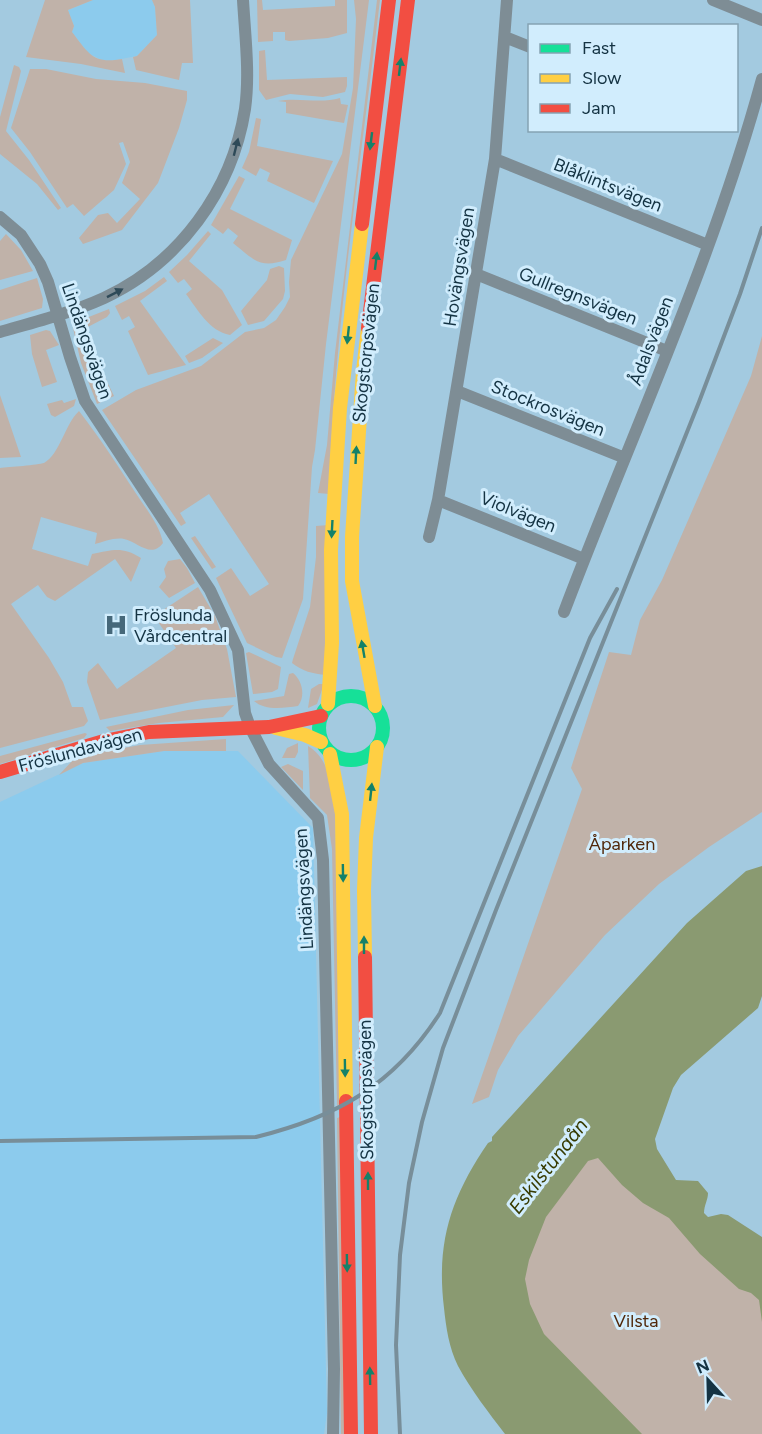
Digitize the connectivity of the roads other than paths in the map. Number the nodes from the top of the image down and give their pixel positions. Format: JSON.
{"nodes":[{"id":1,"x":243,"y":0,"type":"edge"},
{"id":2,"x":389,"y":0,"type":"edge"},
{"id":3,"x":408,"y":0,"type":"edge"},
{"id":4,"x":507,"y":0,"type":"edge"},
{"id":5,"x":713,"y":0,"type":"edge"},
{"id":6,"x":762,"y":20,"type":"edge"},
{"id":7,"x":505,"y":37,"type":"junction"},
{"id":8,"x":528,"y":46,"type":"edge"},
{"id":9,"x":762,"y":79,"type":"edge"},
{"id":10,"x":742,"y":133,"type":"edge"},
{"id":11,"x":495,"y":159,"type":"junction"},
{"id":12,"x":0,"y":217,"type":"edge"},
{"id":13,"x":708,"y":245,"type":"junction"},
{"id":14,"x":476,"y":274,"type":"junction"},
{"id":15,"x":58,"y":315,"type":"junction"},
{"id":16,"x":0,"y":332,"type":"edge"},
{"id":17,"x":667,"y":351,"type":"junction"},
{"id":18,"x":457,"y":391,"type":"junction"},
{"id":19,"x":625,"y":458,"type":"junction"},
{"id":20,"x":438,"y":500,"type":"junction"},
{"id":21,"x":429,"y":537,"type":"dead end"},
{"id":22,"x":584,"y":559,"type":"junction"},
{"id":23,"x":564,"y":612,"type":"dead end"},
{"id":24,"x":375,"y":706,"type":"junction"},
{"id":25,"x":325,"y":710,"type":"junction"},
{"id":26,"x":269,"y":727,"type":"junction"},
{"id":27,"x":250,"y":728,"type":"junction"},
{"id":28,"x":321,"y":742,"type":"junction"},
{"id":29,"x":377,"y":747,"type":"junction"},
{"id":30,"x":330,"y":754,"type":"junction"},
{"id":31,"x":0,"y":772,"type":"edge"},
{"id":32,"x":333,"y":1434,"type":"edge"},
{"id":33,"x":351,"y":1434,"type":"edge"},
{"id":34,"x":371,"y":1434,"type":"edge"}],
"edges":[{"from":15,"to":1,"type":"street","one_way":true},
{"from":2,"to":25,"type":"main road","name":"Skogstorpsvägen","one_way":true},
{"from":24,"to":3,"type":"main road","name":"Skogstorpsvägen","one_way":true},
{"from":4,"to":7,"type":"street","name":"Hovängsvägen"},
{"from":5,"to":6,"type":"street"},
{"from":7,"to":8,"type":"street"},
{"from":7,"to":11,"type":"street","name":"Hovängsvägen"},
{"from":9,"to":10,"type":"street","name":"Ådalsvägen"},
{"from":10,"to":13,"type":"street","name":"Ådalsvägen"},
{"from":11,"to":13,"type":"street","name":"Blåklintsvägen"},
{"from":11,"to":14,"type":"street","name":"Hovängsvägen"},
{"from":12,"to":15,"type":"street","name":"Lindängsvägen"},
{"from":13,"to":17,"type":"street","name":"Ådalsvägen"},
{"from":14,"to":17,"type":"street","name":"Gullregnsvägen"},
{"from":14,"to":18,"type":"street","name":"Hovängsvägen"},
{"from":15,"to":16,"type":"street"},
{"from":15,"to":27,"type":"street","name":"Lindängsvägen"},
{"from":17,"to":19,"type":"street","name":"Ådalsvägen"},
{"from":18,"to":19,"type":"street","name":"Stockrosvägen"},
{"from":18,"to":20,"type":"street","name":"Hovängsvägen"},
{"from":19,"to":22,"type":"street","name":"Ådalsvägen"},
{"from":20,"to":21,"type":"street","name":"Hovängsvägen"},
{"from":20,"to":22,"type":"street","name":"Violvägen"},
{"from":22,"to":23,"type":"street","name":"Ådalsvägen"},
{"from":24,"to":25,"type":"main road"},
{"from":24,"to":29,"type":"main road"},
{"from":25,"to":26,"type":"main road","name":"Fröslundavägen"},
{"from":25,"to":28,"type":"main road"},
{"from":26,"to":27,"type":"main road","name":"Fröslundavägen"},
{"from":26,"to":28,"type":"main road","name":"Fröslundavägen"},
{"from":27,"to":31,"type":"main road","name":"Fröslundavägen"},
{"from":27,"to":32,"type":"street","name":"Lindängsvägen"},
{"from":28,"to":30,"type":"main road"},
{"from":29,"to":30,"type":"main road"},
{"from":34,"to":29,"type":"main road","name":"Skogstorpsvägen","one_way":true},
{"from":30,"to":33,"type":"main road","name":"Skogstorpsvägen","one_way":true}]}
